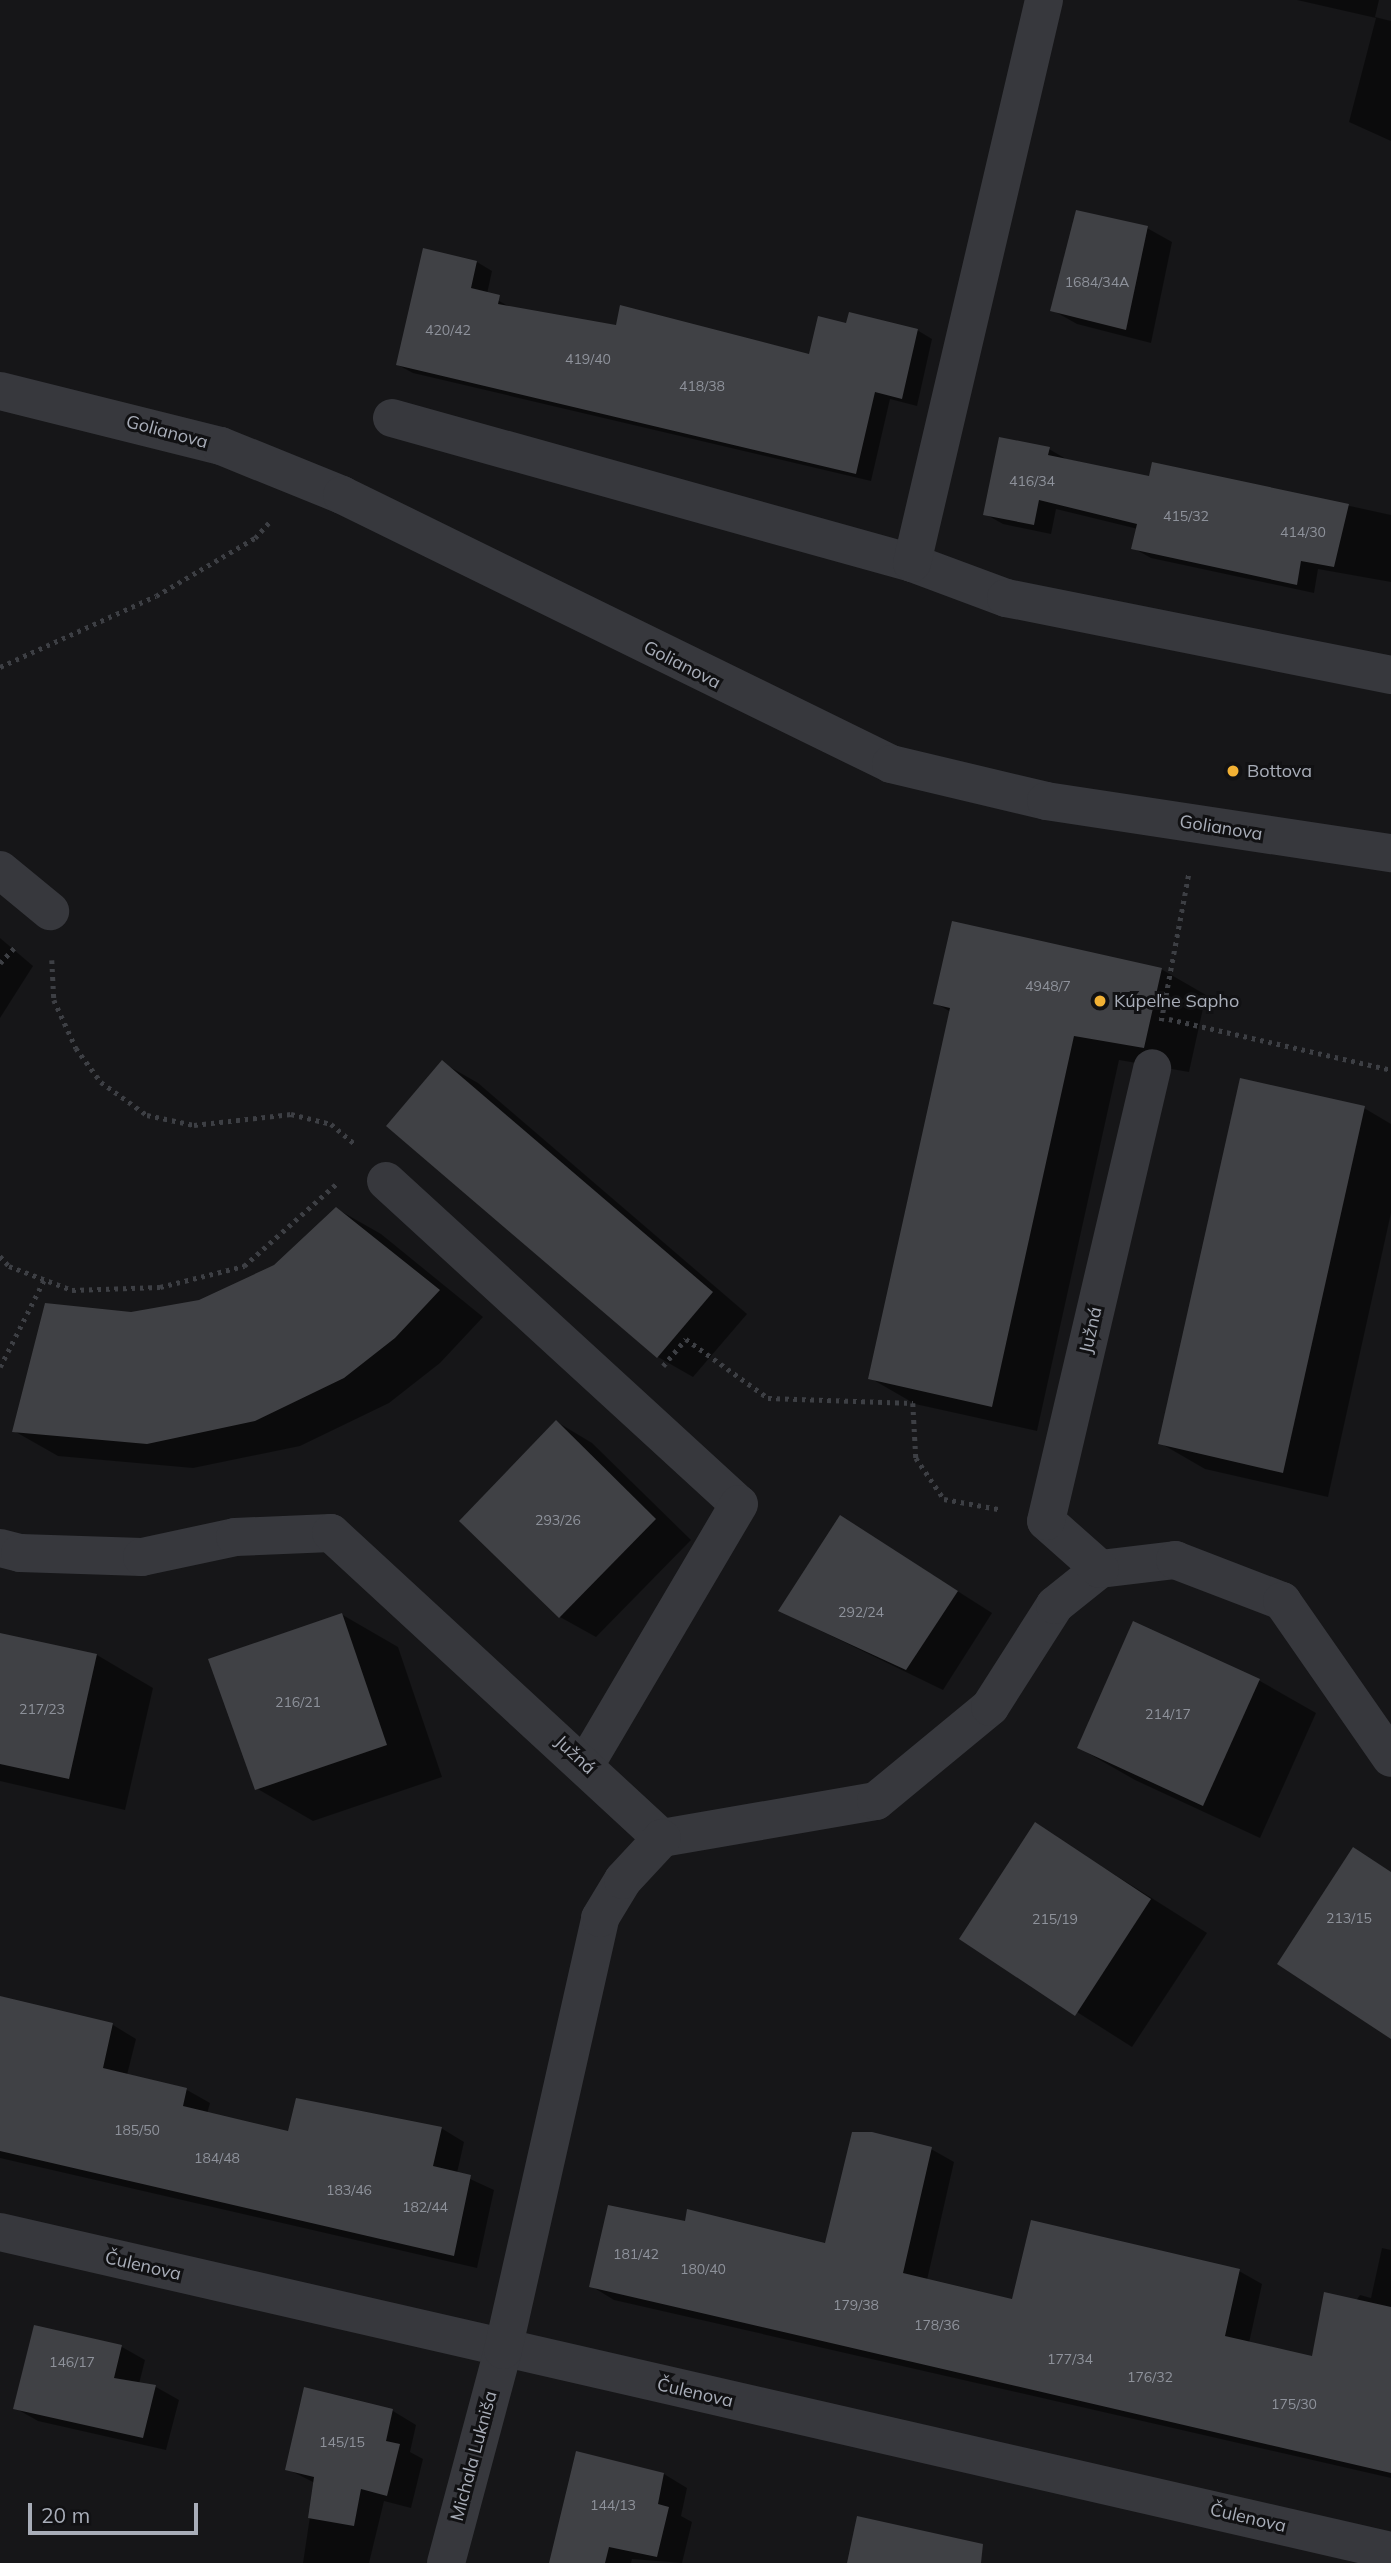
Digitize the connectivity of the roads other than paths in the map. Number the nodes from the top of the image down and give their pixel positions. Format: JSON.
{"nodes":[{"id":1,"x":1044,"y":0,"type":"edge"},
{"id":2,"x":0,"y":391,"type":"edge"},
{"id":3,"x":392,"y":418,"type":"dead end"},
{"id":4,"x":912,"y":563,"type":"junction"},
{"id":5,"x":1391,"y":675,"type":"edge"},
{"id":6,"x":1391,"y":853,"type":"edge"},
{"id":7,"x":0,"y":870,"type":"edge"},
{"id":8,"x":50,"y":911,"type":"road end"},
{"id":9,"x":1152,"y":1068,"type":"road end"},
{"id":10,"x":376,"y":1169,"type":"road end"},
{"id":11,"x":0,"y":1548,"type":"edge"},
{"id":12,"x":1100,"y":1570,"type":"junction"},
{"id":13,"x":1391,"y":1758,"type":"edge"},
{"id":14,"x":586,"y":1764,"type":"junction"},
{"id":15,"x":662,"y":1838,"type":"junction"},
{"id":16,"x":0,"y":2232,"type":"edge"},
{"id":17,"x":503,"y":2350,"type":"junction"},
{"id":18,"x":1391,"y":2551,"type":"edge"},
{"id":19,"x":446,"y":2563,"type":"edge"}],
"edges":[{"from":1,"to":4,"type":"street"},
{"from":2,"to":6,"type":"street","name":"Golianova"},
{"from":3,"to":4,"type":"street"},
{"from":4,"to":5,"type":"street"},
{"from":7,"to":8,"type":"street"},
{"from":9,"to":12,"type":"street","name":"Južná"},
{"from":10,"to":14,"type":"street"},
{"from":11,"to":14,"type":"street","name":"Južná"},
{"from":12,"to":13,"type":"street"},
{"from":12,"to":15,"type":"street"},
{"from":14,"to":15,"type":"street","name":"Južná"},
{"from":15,"to":17,"type":"street","name":"Michala Lukniša"},
{"from":16,"to":17,"type":"street","name":"Čulenova"},
{"from":17,"to":18,"type":"street","name":"Čulenova"},
{"from":17,"to":19,"type":"street","name":"Michala Lukniša"}]}
